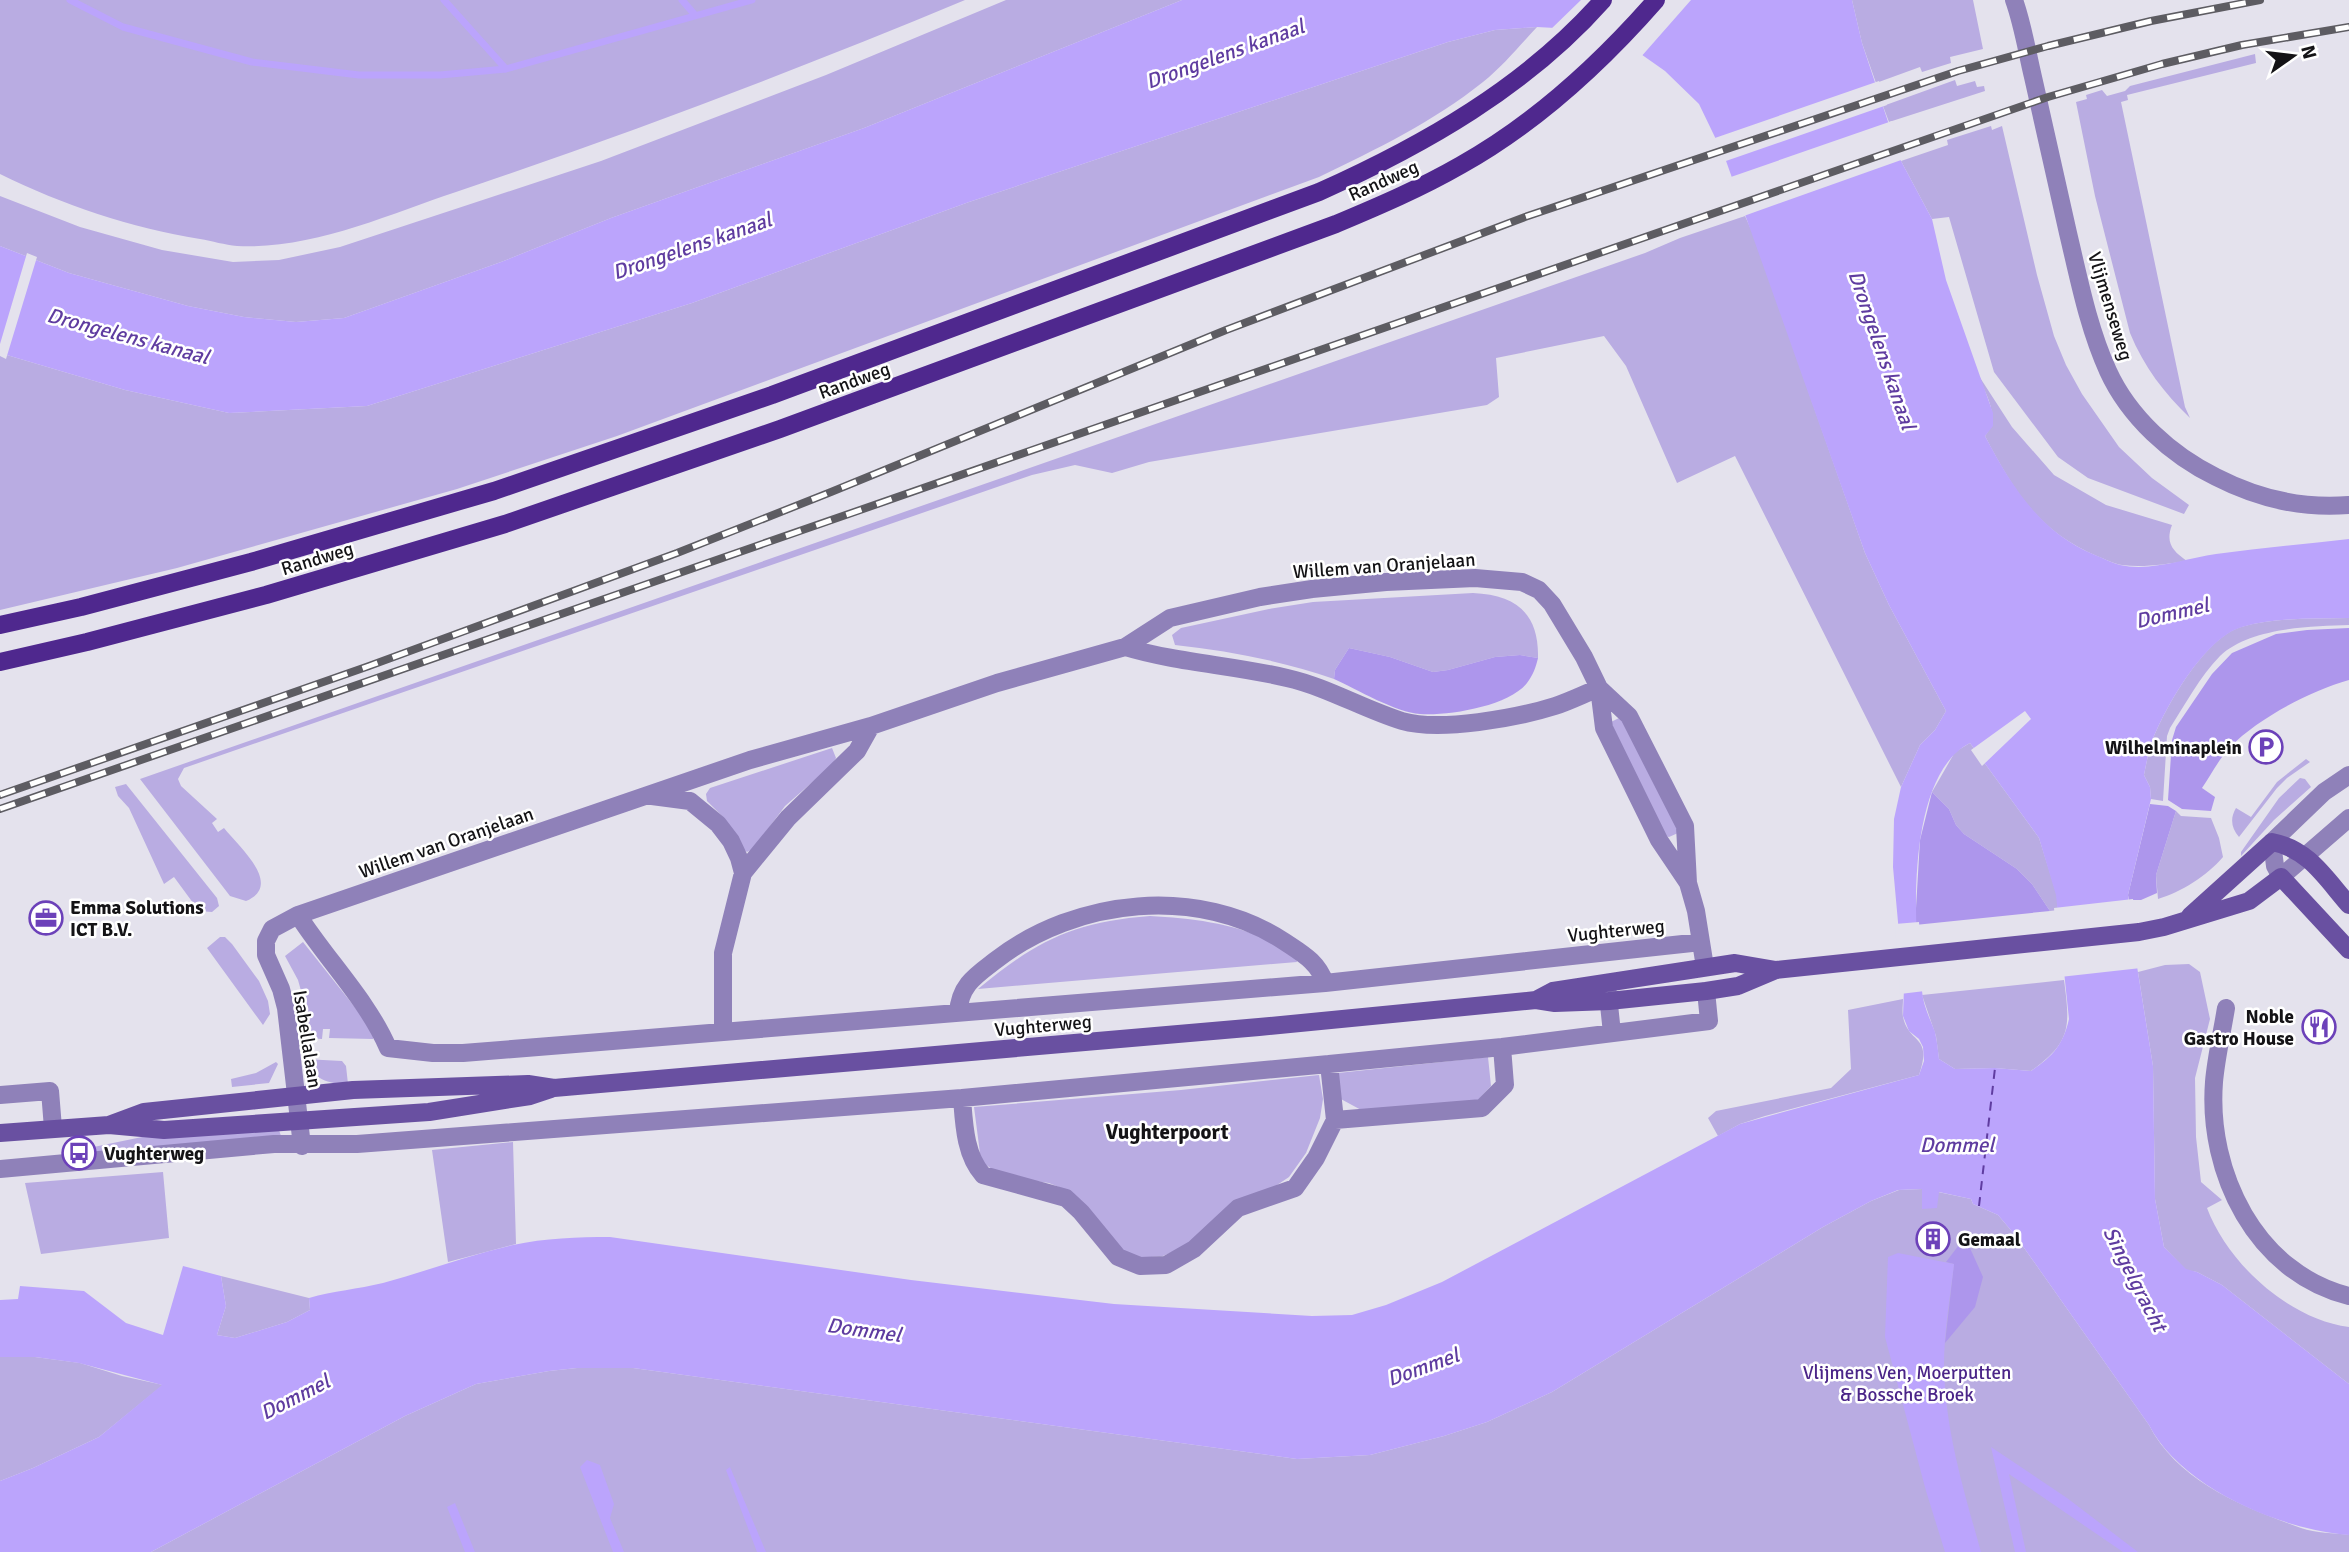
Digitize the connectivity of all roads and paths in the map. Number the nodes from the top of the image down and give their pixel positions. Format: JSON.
{"nodes":[{"id":1,"x":1603,"y":0,"type":"edge"},
{"id":2,"x":1656,"y":0,"type":"edge"},
{"id":3,"x":2016,"y":4,"type":"edge"},
{"id":4,"x":2349,"y":505,"type":"edge"},
{"id":5,"x":0,"y":625,"type":"edge"},
{"id":6,"x":1125,"y":647,"type":"junction"},
{"id":7,"x":0,"y":662,"type":"edge"},
{"id":8,"x":1599,"y":688,"type":"junction"},
{"id":9,"x":871,"y":726,"type":"junction"},
{"id":10,"x":2349,"y":775,"type":"edge"},
{"id":11,"x":648,"y":796,"type":"junction"},
{"id":12,"x":2349,"y":818,"type":"edge"},
{"id":13,"x":2272,"y":842,"type":"junction"},
{"id":14,"x":2305,"y":855,"type":"junction"},
{"id":15,"x":743,"y":873,"type":"junction"},
{"id":16,"x":2281,"y":877,"type":"junction"},
{"id":17,"x":1688,"y":883,"type":"junction"},
{"id":18,"x":2349,"y":905,"type":"edge"},
{"id":19,"x":298,"y":915,"type":"junction"},
{"id":20,"x":2188,"y":918,"type":"junction"},
{"id":21,"x":266,"y":941,"type":"joint"},
{"id":22,"x":1701,"y":942,"type":"junction"},
{"id":23,"x":2349,"y":950,"type":"edge"},
{"id":24,"x":1705,"y":967,"type":"junction"},
{"id":25,"x":1776,"y":970,"type":"junction"},
{"id":26,"x":1325,"y":983,"type":"junction"},
{"id":27,"x":1706,"y":991,"type":"junction"},
{"id":28,"x":1608,"y":992,"type":"junction"},
{"id":29,"x":2226,"y":1008,"type":"dead end"},
{"id":30,"x":958,"y":1013,"type":"junction"},
{"id":31,"x":723,"y":1032,"type":"junction"},
{"id":32,"x":1612,"y":1033,"type":"junction"},
{"id":33,"x":1502,"y":1047,"type":"junction"},
{"id":34,"x":1329,"y":1064,"type":"junction"},
{"id":35,"x":554,"y":1088,"type":"junction"},
{"id":36,"x":0,"y":1095,"type":"edge"},
{"id":37,"x":296,"y":1096,"type":"junction"},
{"id":38,"x":962,"y":1098,"type":"junction"},
{"id":39,"x":299,"y":1120,"type":"junction"},
{"id":40,"x":1335,"y":1120,"type":"junction"},
{"id":41,"x":109,"y":1125,"type":"junction"},
{"id":42,"x":53,"y":1128,"type":"junction"},
{"id":43,"x":0,"y":1133,"type":"edge"},
{"id":44,"x":302,"y":1146,"type":"junction"},
{"id":45,"x":0,"y":1169,"type":"edge"},
{"id":46,"x":2349,"y":1296,"type":"edge"}],
"edges":[{"from":1,"to":5,"type":"main road","name":"Randweg"},
{"from":2,"to":7,"type":"main road","name":"Randweg"},
{"from":3,"to":4,"type":"street","name":"Vlijmenseweg"},
{"from":6,"to":8,"type":"street"},
{"from":6,"to":8,"type":"street","name":"Willem van Oranjelaan"},
{"from":6,"to":9,"type":"street","name":"Willem van Oranjelaan"},
{"from":8,"to":17,"type":"street","name":"Willem van Oranjelaan"},
{"from":8,"to":17,"type":"street","name":"Willem van Oranjelaan"},
{"from":9,"to":11,"type":"street","name":"Willem van Oranjelaan"},
{"from":9,"to":15,"type":"street"},
{"from":10,"to":13,"type":"street"},
{"from":11,"to":15,"type":"street","name":"Willem van Oranjelaan"},
{"from":11,"to":19,"type":"street","name":"Willem van Oranjelaan"},
{"from":12,"to":14,"type":"street"},
{"from":13,"to":14,"type":"main road"},
{"from":13,"to":16,"type":"street"},
{"from":13,"to":20,"type":"main road"},
{"from":14,"to":16,"type":"street"},
{"from":14,"to":18,"type":"main road"},
{"from":15,"to":31,"type":"street"},
{"from":16,"to":20,"type":"main road"},
{"from":16,"to":23,"type":"main road"},
{"from":17,"to":22,"type":"street","name":"Willem van Oranjelaan"},
{"from":19,"to":21,"type":"street","name":"Willem van Oranjelaan"},
{"from":19,"to":31,"type":"street","name":"Vughterweg"},
{"from":20,"to":25,"type":"main road","name":"Vughterweg"},
{"from":21,"to":37,"type":"street","name":"Isabellalaan"},
{"from":22,"to":24,"type":"street","name":"Willem van Oranjelaan"},
{"from":22,"to":26,"type":"street","name":"Vughterweg"},
{"from":24,"to":25,"type":"main road","name":"Vughterweg"},
{"from":24,"to":28,"type":"main road","name":"Vughterweg"},
{"from":25,"to":27,"type":"main road","name":"Vughterweg"},
{"from":26,"to":30,"type":"street","name":"Vughterweg"},
{"from":26,"to":30,"type":"street"},
{"from":27,"to":28,"type":"main road","name":"Vughterweg"},
{"from":27,"to":32,"type":"street"},
{"from":28,"to":32,"type":"street"},
{"from":28,"to":35,"type":"main road","name":"Vughterweg"},
{"from":29,"to":46,"type":"street"},
{"from":30,"to":31,"type":"street","name":"Vughterweg"},
{"from":32,"to":33,"type":"street"},
{"from":33,"to":34,"type":"street"},
{"from":33,"to":40,"type":"street"},
{"from":34,"to":38,"type":"street"},
{"from":34,"to":40,"type":"street"},
{"from":35,"to":37,"type":"main road","name":"Vughterweg"},
{"from":35,"to":39,"type":"main road","name":"Vughterweg"},
{"from":36,"to":42,"type":"street"},
{"from":37,"to":39,"type":"street","name":"Isabellalaan"},
{"from":37,"to":41,"type":"main road","name":"Vughterweg"},
{"from":38,"to":40,"type":"street"},
{"from":38,"to":44,"type":"street"},
{"from":39,"to":41,"type":"main road","name":"Vughterweg"},
{"from":39,"to":44,"type":"street","name":"Isabellalaan"},
{"from":41,"to":42,"type":"main road","name":"Vughterweg"},
{"from":42,"to":43,"type":"main road","name":"Vughterweg"},
{"from":44,"to":45,"type":"street"}]}
